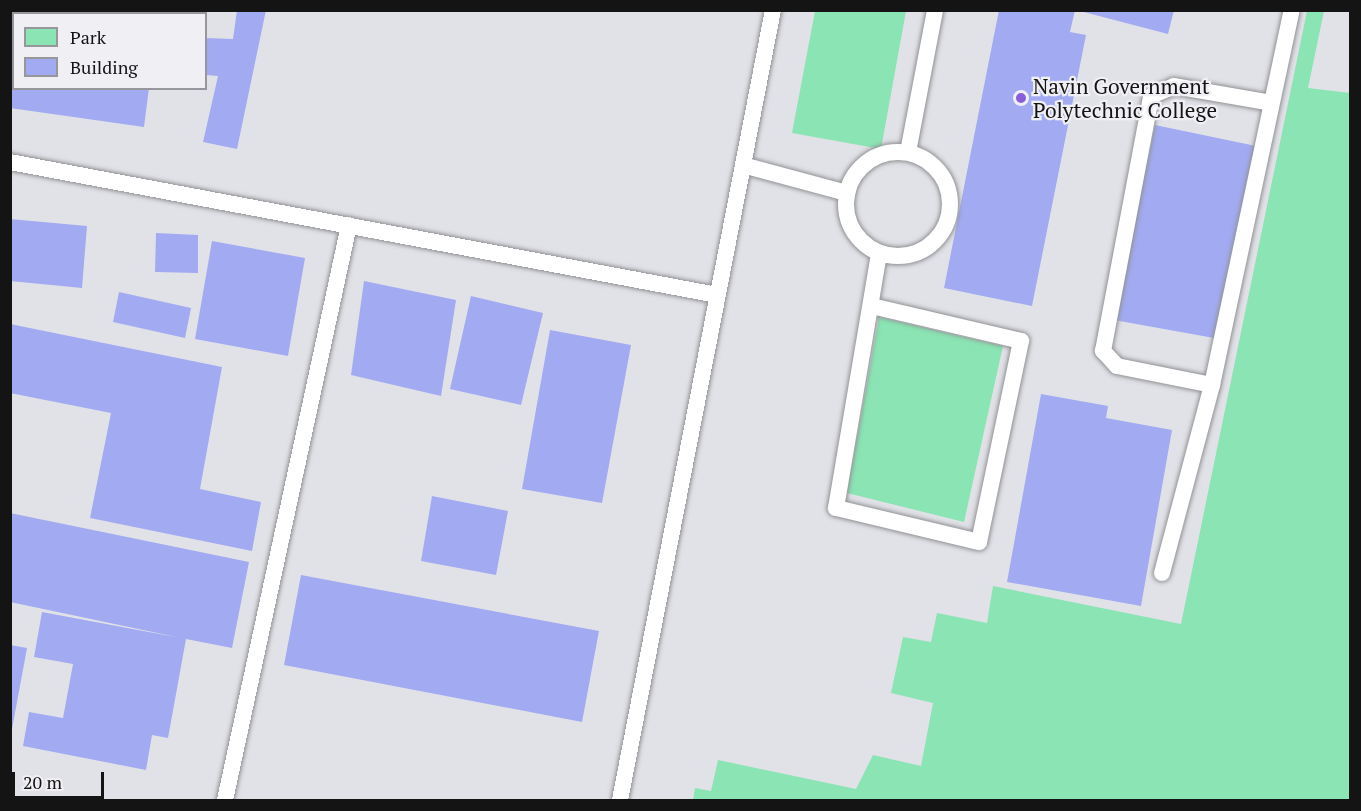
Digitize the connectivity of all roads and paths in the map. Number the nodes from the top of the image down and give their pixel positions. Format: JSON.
{"nodes":[{"id":1,"x":773,"y":10,"type":"edge"},
{"id":2,"x":935,"y":10,"type":"edge"},
{"id":3,"x":1292,"y":10,"type":"edge"},
{"id":4,"x":1271,"y":103,"type":"junction"},
{"id":5,"x":908,"y":152,"type":"junction"},
{"id":6,"x":10,"y":162,"type":"edge"},
{"id":7,"x":742,"y":165,"type":"junction"},
{"id":8,"x":847,"y":194,"type":"junction"},
{"id":9,"x":349,"y":225,"type":"junction"},
{"id":10,"x":879,"y":253,"type":"junction"},
{"id":11,"x":717,"y":295,"type":"junction"},
{"id":12,"x":872,"y":306,"type":"junction"},
{"id":13,"x":1212,"y":385,"type":"junction"},
{"id":14,"x":1162,"y":573,"type":"dead end"},
{"id":15,"x":225,"y":801,"type":"edge"},
{"id":16,"x":620,"y":801,"type":"edge"}],
"edges":[{"from":1,"to":7,"type":"lane"},
{"from":2,"to":5,"type":"lane"},
{"from":3,"to":4,"type":"lane"},
{"from":4,"to":13,"type":"lane"},
{"from":4,"to":13,"type":"lane"},
{"from":5,"to":8,"type":"lane"},
{"from":5,"to":10,"type":"lane"},
{"from":6,"to":9,"type":"lane"},
{"from":7,"to":8,"type":"lane"},
{"from":7,"to":11,"type":"lane"},
{"from":8,"to":10,"type":"lane"},
{"from":9,"to":11,"type":"lane"},
{"from":9,"to":15,"type":"lane"},
{"from":10,"to":12,"type":"lane"},
{"from":11,"to":16,"type":"lane"},
{"from":12,"to":12,"type":"lane"},
{"from":13,"to":14,"type":"lane"}]}
